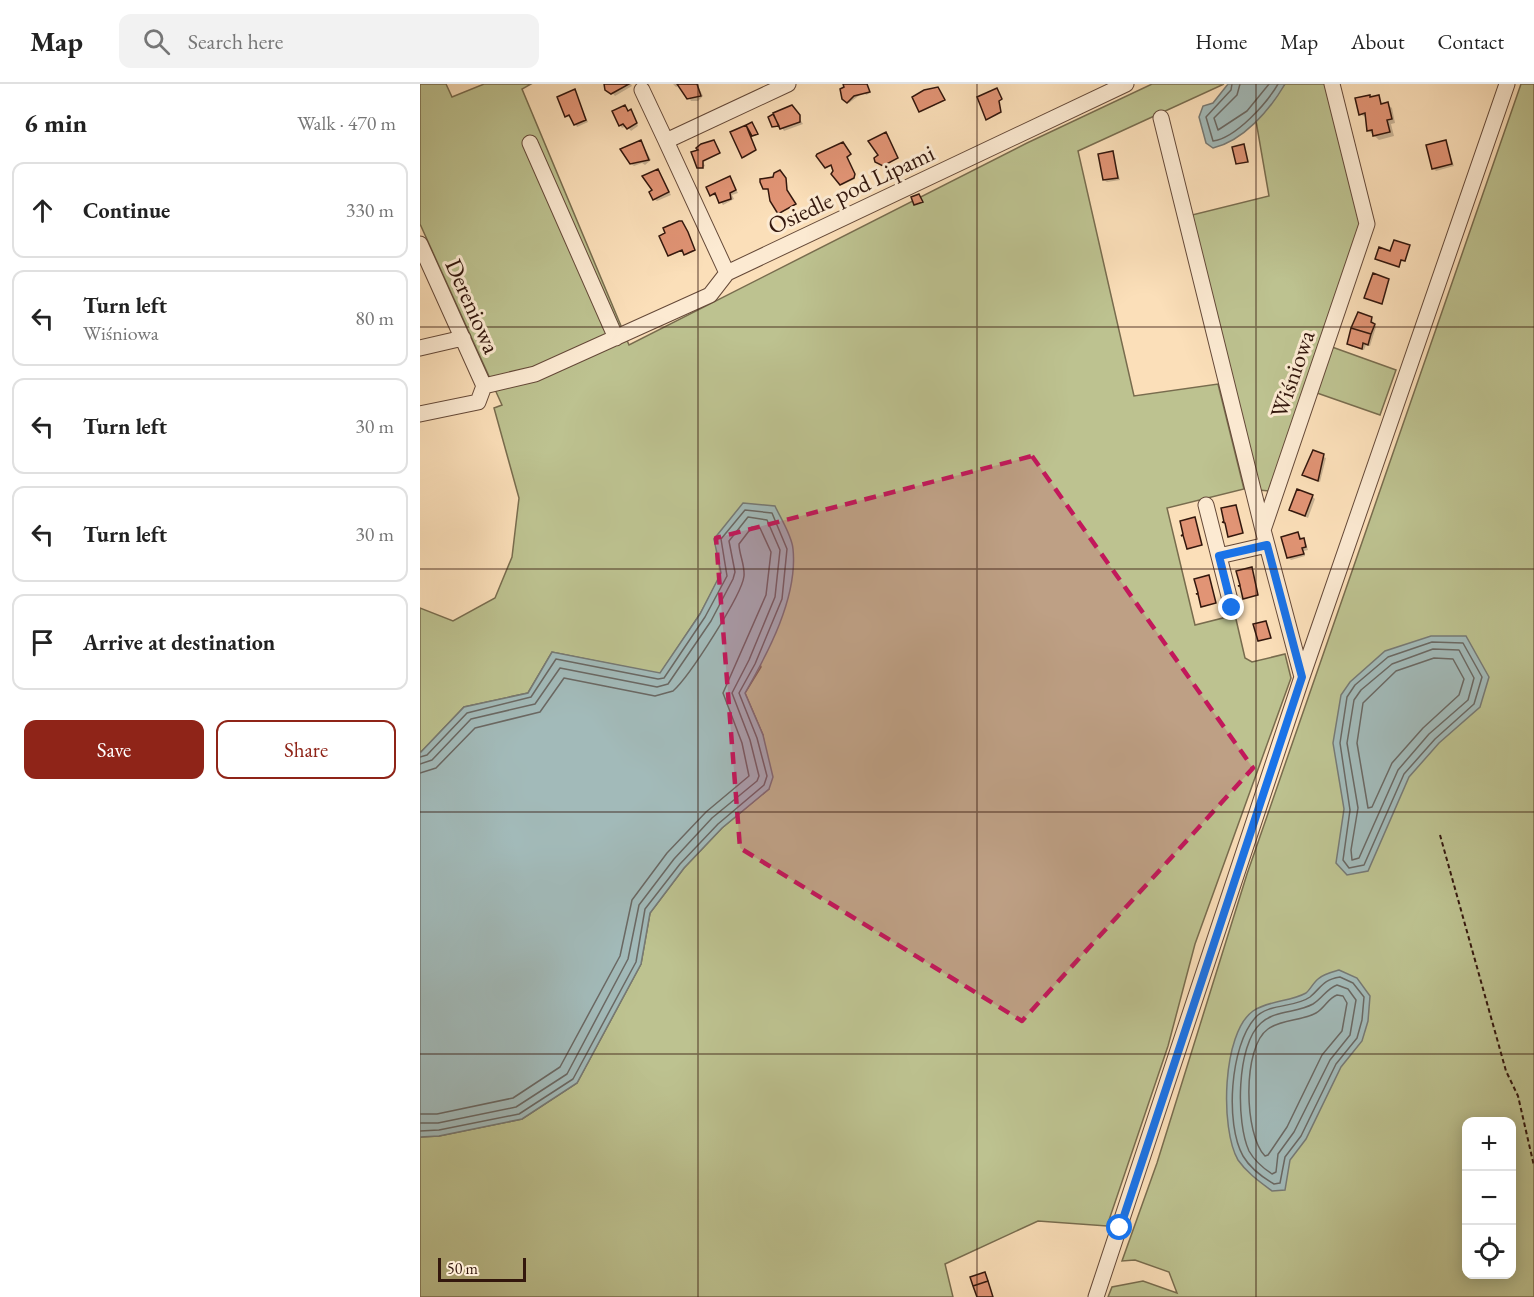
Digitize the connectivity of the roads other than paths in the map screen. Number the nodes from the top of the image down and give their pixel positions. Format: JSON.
{"nodes":[{"id":1,"x":788,"y":84,"type":"edge"},
{"id":2,"x":1126,"y":84,"type":"edge"},
{"id":3,"x":1332,"y":84,"type":"edge"},
{"id":4,"x":1507,"y":84,"type":"edge"},
{"id":5,"x":642,"y":90,"type":"dead end"},
{"id":6,"x":761,"y":90,"type":"edge"},
{"id":7,"x":1161,"y":118,"type":"dead end"},
{"id":8,"x":666,"y":141,"type":"junction"},
{"id":9,"x":530,"y":143,"type":"dead end"},
{"id":10,"x":420,"y":244,"type":"edge"},
{"id":11,"x":727,"y":273,"type":"junction"},
{"id":12,"x":463,"y":338,"type":"junction"},
{"id":13,"x":616,"y":338,"type":"junction"},
{"id":14,"x":420,"y":348,"type":"edge"},
{"id":15,"x":484,"y":386,"type":"junction"},
{"id":16,"x":420,"y":414,"type":"edge"},
{"id":17,"x":1206,"y":505,"type":"dead end"},
{"id":18,"x":1265,"y":538,"type":"junction"},
{"id":19,"x":1219,"y":556,"type":"junction"},
{"id":20,"x":1232,"y":608,"type":"dead end"},
{"id":21,"x":1302,"y":677,"type":"junction"},
{"id":22,"x":1096,"y":1297,"type":"edge"}],
"edges":[{"from":1,"to":6,"type":"street"},
{"from":2,"to":11,"type":"street","name":"Osiedle pod Lipami"},
{"from":3,"to":18,"type":"street","name":"Wiśniowa"},
{"from":4,"to":21,"type":"street"},
{"from":5,"to":8,"type":"street"},
{"from":6,"to":8,"type":"street"},
{"from":7,"to":18,"type":"street"},
{"from":8,"to":11,"type":"street"},
{"from":9,"to":13,"type":"street"},
{"from":10,"to":12,"type":"street","name":"Dereniowa"},
{"from":11,"to":13,"type":"street"},
{"from":12,"to":14,"type":"street"},
{"from":12,"to":15,"type":"street","name":"Dereniowa"},
{"from":13,"to":15,"type":"street"},
{"from":15,"to":16,"type":"street"},
{"from":17,"to":19,"type":"street"},
{"from":18,"to":19,"type":"street"},
{"from":18,"to":21,"type":"street"},
{"from":19,"to":20,"type":"street"},
{"from":21,"to":22,"type":"street"}]}
